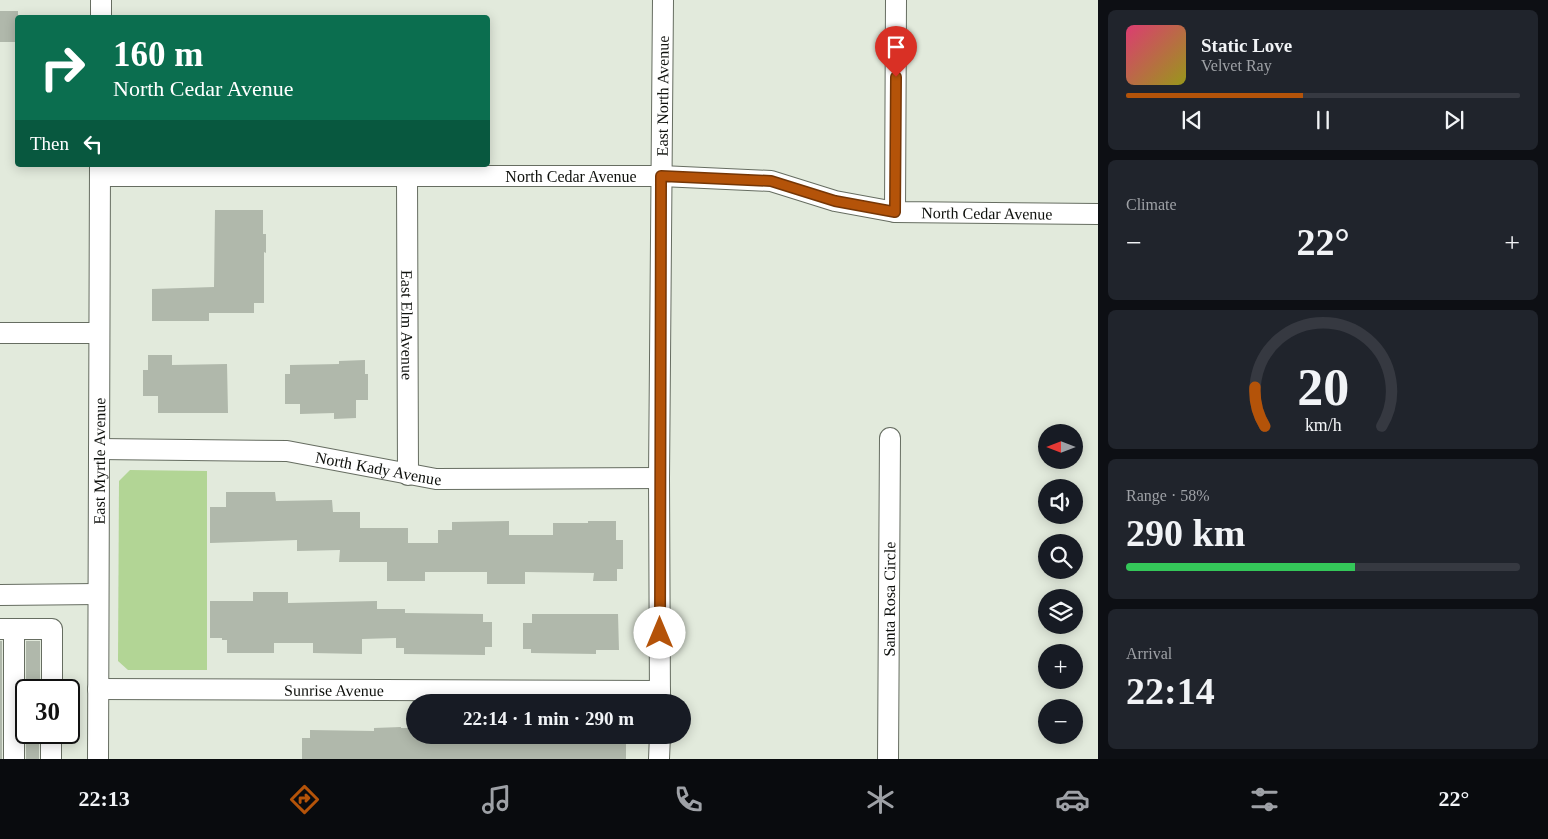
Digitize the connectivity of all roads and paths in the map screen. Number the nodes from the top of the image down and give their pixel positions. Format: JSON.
{"nodes":[{"id":1,"x":101,"y":0,"type":"edge"},
{"id":2,"x":663,"y":0,"type":"edge"},
{"id":3,"x":896,"y":0,"type":"edge"},
{"id":4,"x":101,"y":15,"type":"edge"},
{"id":5,"x":100,"y":170,"type":"edge"},
{"id":6,"x":407,"y":176,"type":"junction"},
{"id":7,"x":661,"y":176,"type":"junction"},
{"id":8,"x":895,"y":212,"type":"junction"},
{"id":9,"x":1098,"y":214,"type":"edge"},
{"id":10,"x":0,"y":333,"type":"edge"},
{"id":11,"x":99,"y":333,"type":"junction"},
{"id":12,"x":890,"y":438,"type":"dead end"},
{"id":13,"x":99,"y":449,"type":"junction"},
{"id":14,"x":408,"y":475,"type":"junction"},
{"id":15,"x":659,"y":478,"type":"junction"},
{"id":16,"x":98,"y":594,"type":"junction"},
{"id":17,"x":0,"y":595,"type":"edge"},
{"id":18,"x":7,"y":629,"type":"edge"},
{"id":19,"x":52,"y":679,"type":"edge"},
{"id":20,"x":98,"y":689,"type":"junction"},
{"id":21,"x":449,"y":694,"type":"edge"},
{"id":22,"x":660,"y":694,"type":"edge"},
{"id":23,"x":52,"y":744,"type":"edge"},
{"id":24,"x":660,"y":744,"type":"edge"},
{"id":25,"x":14,"y":759,"type":"edge"},
{"id":26,"x":51,"y":759,"type":"edge"},
{"id":27,"x":98,"y":759,"type":"edge"},
{"id":28,"x":659,"y":759,"type":"edge"},
{"id":29,"x":888,"y":759,"type":"edge"}],
"edges":[{"from":1,"to":4,"type":"street"},
{"from":2,"to":7,"type":"street","name":"East North Avenue"},
{"from":3,"to":8,"type":"street"},
{"from":5,"to":6,"type":"street","name":"North Cedar Avenue"},
{"from":5,"to":11,"type":"street","name":"East Myrtle Avenue"},
{"from":6,"to":7,"type":"street","name":"North Cedar Avenue"},
{"from":6,"to":14,"type":"street","name":"East Elm Avenue"},
{"from":7,"to":8,"type":"street","name":"North Cedar Avenue"},
{"from":7,"to":15,"type":"street","name":"East North Avenue"},
{"from":8,"to":9,"type":"street","name":"North Cedar Avenue"},
{"from":10,"to":11,"type":"street"},
{"from":11,"to":13,"type":"street","name":"East Myrtle Avenue"},
{"from":12,"to":29,"type":"street","name":"Santa Rosa Circle"},
{"from":13,"to":14,"type":"street","name":"North Kady Avenue"},
{"from":13,"to":16,"type":"street","name":"East Myrtle Avenue"},
{"from":14,"to":15,"type":"street","name":"North Kady Avenue"},
{"from":15,"to":22,"type":"street","name":"East North Avenue"},
{"from":16,"to":17,"type":"street"},
{"from":16,"to":20,"type":"street","name":"East Myrtle Avenue"},
{"from":18,"to":19,"type":"street"},
{"from":18,"to":25,"type":"street"},
{"from":20,"to":21,"type":"street","name":"Sunrise Avenue"},
{"from":20,"to":27,"type":"street","name":"East Myrtle Avenue"},
{"from":23,"to":26,"type":"street"},
{"from":24,"to":28,"type":"street"}]}
